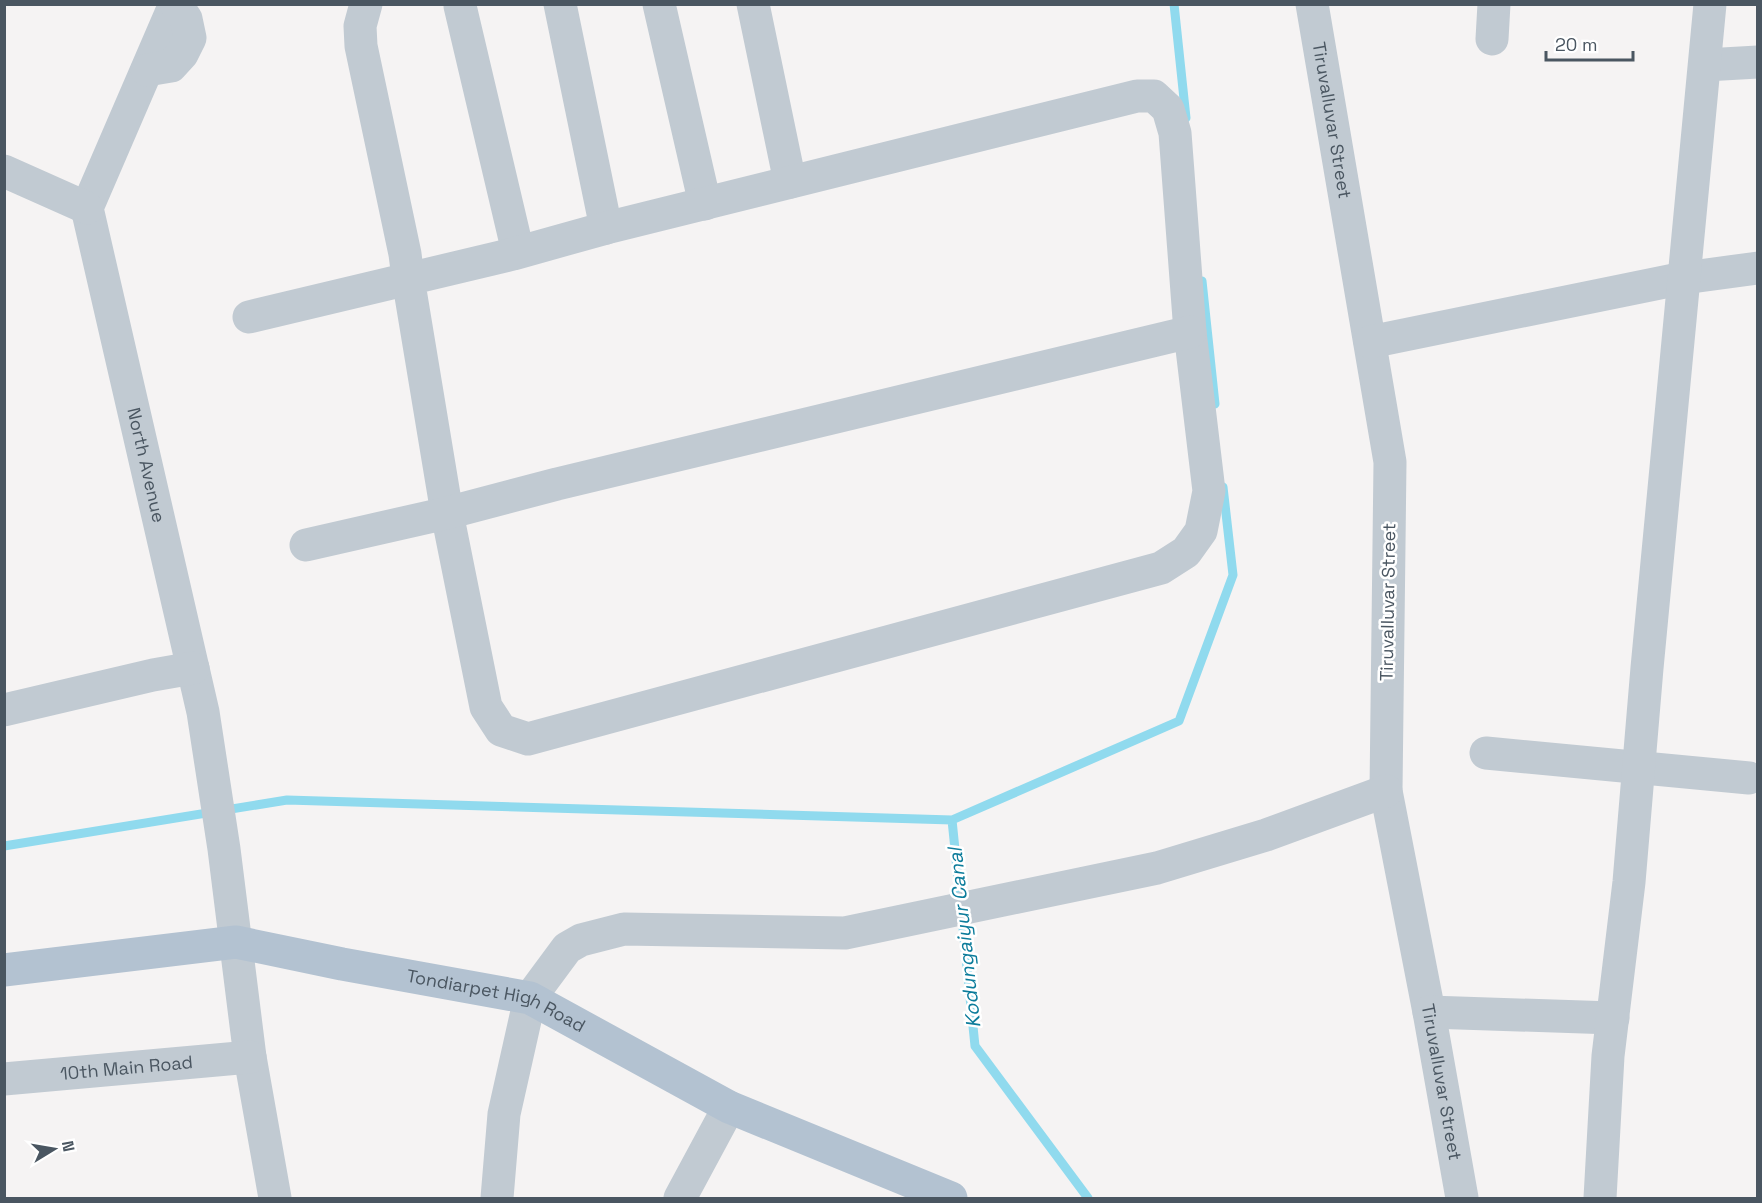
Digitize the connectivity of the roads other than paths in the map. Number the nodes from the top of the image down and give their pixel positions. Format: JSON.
{"nodes":[{"id":1,"x":176,"y":4,"type":"edge"},
{"id":2,"x":366,"y":4,"type":"edge"},
{"id":3,"x":561,"y":4,"type":"edge"},
{"id":4,"x":659,"y":4,"type":"edge"},
{"id":5,"x":753,"y":4,"type":"edge"},
{"id":6,"x":1312,"y":4,"type":"edge"},
{"id":7,"x":1494,"y":4,"type":"edge"},
{"id":8,"x":1710,"y":4,"type":"edge"},
{"id":9,"x":460,"y":6,"type":"dead end"},
{"id":10,"x":1492,"y":39,"type":"dead end"},
{"id":11,"x":1758,"y":62,"type":"edge"},
{"id":12,"x":1705,"y":65,"type":"junction"},
{"id":13,"x":4,"y":171,"type":"edge"},
{"id":14,"x":790,"y":182,"type":"junction"},
{"id":15,"x":705,"y":204,"type":"junction"},
{"id":16,"x":87,"y":208,"type":"junction"},
{"id":17,"x":606,"y":228,"type":"junction"},
{"id":18,"x":518,"y":252,"type":"junction"},
{"id":19,"x":1758,"y":268,"type":"edge"},
{"id":20,"x":408,"y":278,"type":"junction"},
{"id":21,"x":1684,"y":278,"type":"junction"},
{"id":22,"x":249,"y":317,"type":"dead end"},
{"id":23,"x":1190,"y":332,"type":"junction"},
{"id":24,"x":1370,"y":342,"type":"junction"},
{"id":25,"x":447,"y":513,"type":"junction"},
{"id":26,"x":306,"y":545,"type":"dead end"},
{"id":27,"x":193,"y":668,"type":"junction"},
{"id":28,"x":4,"y":710,"type":"edge"},
{"id":29,"x":1486,"y":753,"type":"dead end"},
{"id":30,"x":1638,"y":767,"type":"junction"},
{"id":31,"x":1749,"y":777,"type":"dead end"},
{"id":32,"x":1386,"y":791,"type":"junction"},
{"id":33,"x":236,"y":942,"type":"junction"},
{"id":34,"x":4,"y":970,"type":"edge"},
{"id":35,"x":530,"y":998,"type":"junction"},
{"id":36,"x":1429,"y":1011,"type":"junction"},
{"id":37,"x":1613,"y":1018,"type":"junction"},
{"id":38,"x":250,"y":1057,"type":"junction"},
{"id":39,"x":4,"y":1080,"type":"edge"},
{"id":40,"x":729,"y":1107,"type":"junction"},
{"id":41,"x":275,"y":1198,"type":"edge"},
{"id":42,"x":497,"y":1198,"type":"edge"},
{"id":43,"x":680,"y":1198,"type":"edge"},
{"id":44,"x":951,"y":1198,"type":"edge"},
{"id":45,"x":1462,"y":1198,"type":"edge"},
{"id":46,"x":1600,"y":1198,"type":"edge"}],
"edges":[{"from":1,"to":16,"type":"street"},
{"from":2,"to":20,"type":"street"},
{"from":3,"to":17,"type":"street"},
{"from":4,"to":15,"type":"street"},
{"from":5,"to":14,"type":"street"},
{"from":6,"to":24,"type":"street","name":"Tiruvalluvar Street"},
{"from":7,"to":10,"type":"street"},
{"from":8,"to":12,"type":"street"},
{"from":9,"to":18,"type":"street"},
{"from":11,"to":12,"type":"street"},
{"from":12,"to":21,"type":"street"},
{"from":13,"to":16,"type":"street"},
{"from":14,"to":15,"type":"street"},
{"from":14,"to":23,"type":"street"},
{"from":15,"to":17,"type":"street"},
{"from":16,"to":27,"type":"street","name":"North Avenue"},
{"from":17,"to":18,"type":"street"},
{"from":18,"to":20,"type":"street"},
{"from":19,"to":21,"type":"street"},
{"from":20,"to":22,"type":"street"},
{"from":20,"to":25,"type":"street"},
{"from":21,"to":24,"type":"street"},
{"from":21,"to":30,"type":"street"},
{"from":23,"to":25,"type":"street"},
{"from":23,"to":25,"type":"street"},
{"from":24,"to":32,"type":"street","name":"Tiruvalluvar Street"},
{"from":25,"to":26,"type":"street"},
{"from":27,"to":28,"type":"street"},
{"from":27,"to":33,"type":"street","name":"North Avenue"},
{"from":29,"to":30,"type":"street"},
{"from":30,"to":31,"type":"street"},
{"from":30,"to":37,"type":"street"},
{"from":32,"to":35,"type":"street"},
{"from":32,"to":36,"type":"street","name":"Tiruvalluvar Street"},
{"from":33,"to":34,"type":"main road","name":"Tondiarpet High Road"},
{"from":33,"to":35,"type":"main road","name":"Tondiarpet High Road"},
{"from":33,"to":38,"type":"street","name":"North Avenue"},
{"from":35,"to":40,"type":"main road","name":"Tondiarpet High Road"},
{"from":35,"to":42,"type":"street"},
{"from":36,"to":37,"type":"street"},
{"from":36,"to":45,"type":"street","name":"Tiruvalluvar Street"},
{"from":37,"to":46,"type":"street"},
{"from":38,"to":39,"type":"street","name":"10th Main Road"},
{"from":38,"to":41,"type":"street","name":"North Avenue"},
{"from":40,"to":43,"type":"street"},
{"from":40,"to":44,"type":"main road","name":"Tondiarpet High Road"}]}
